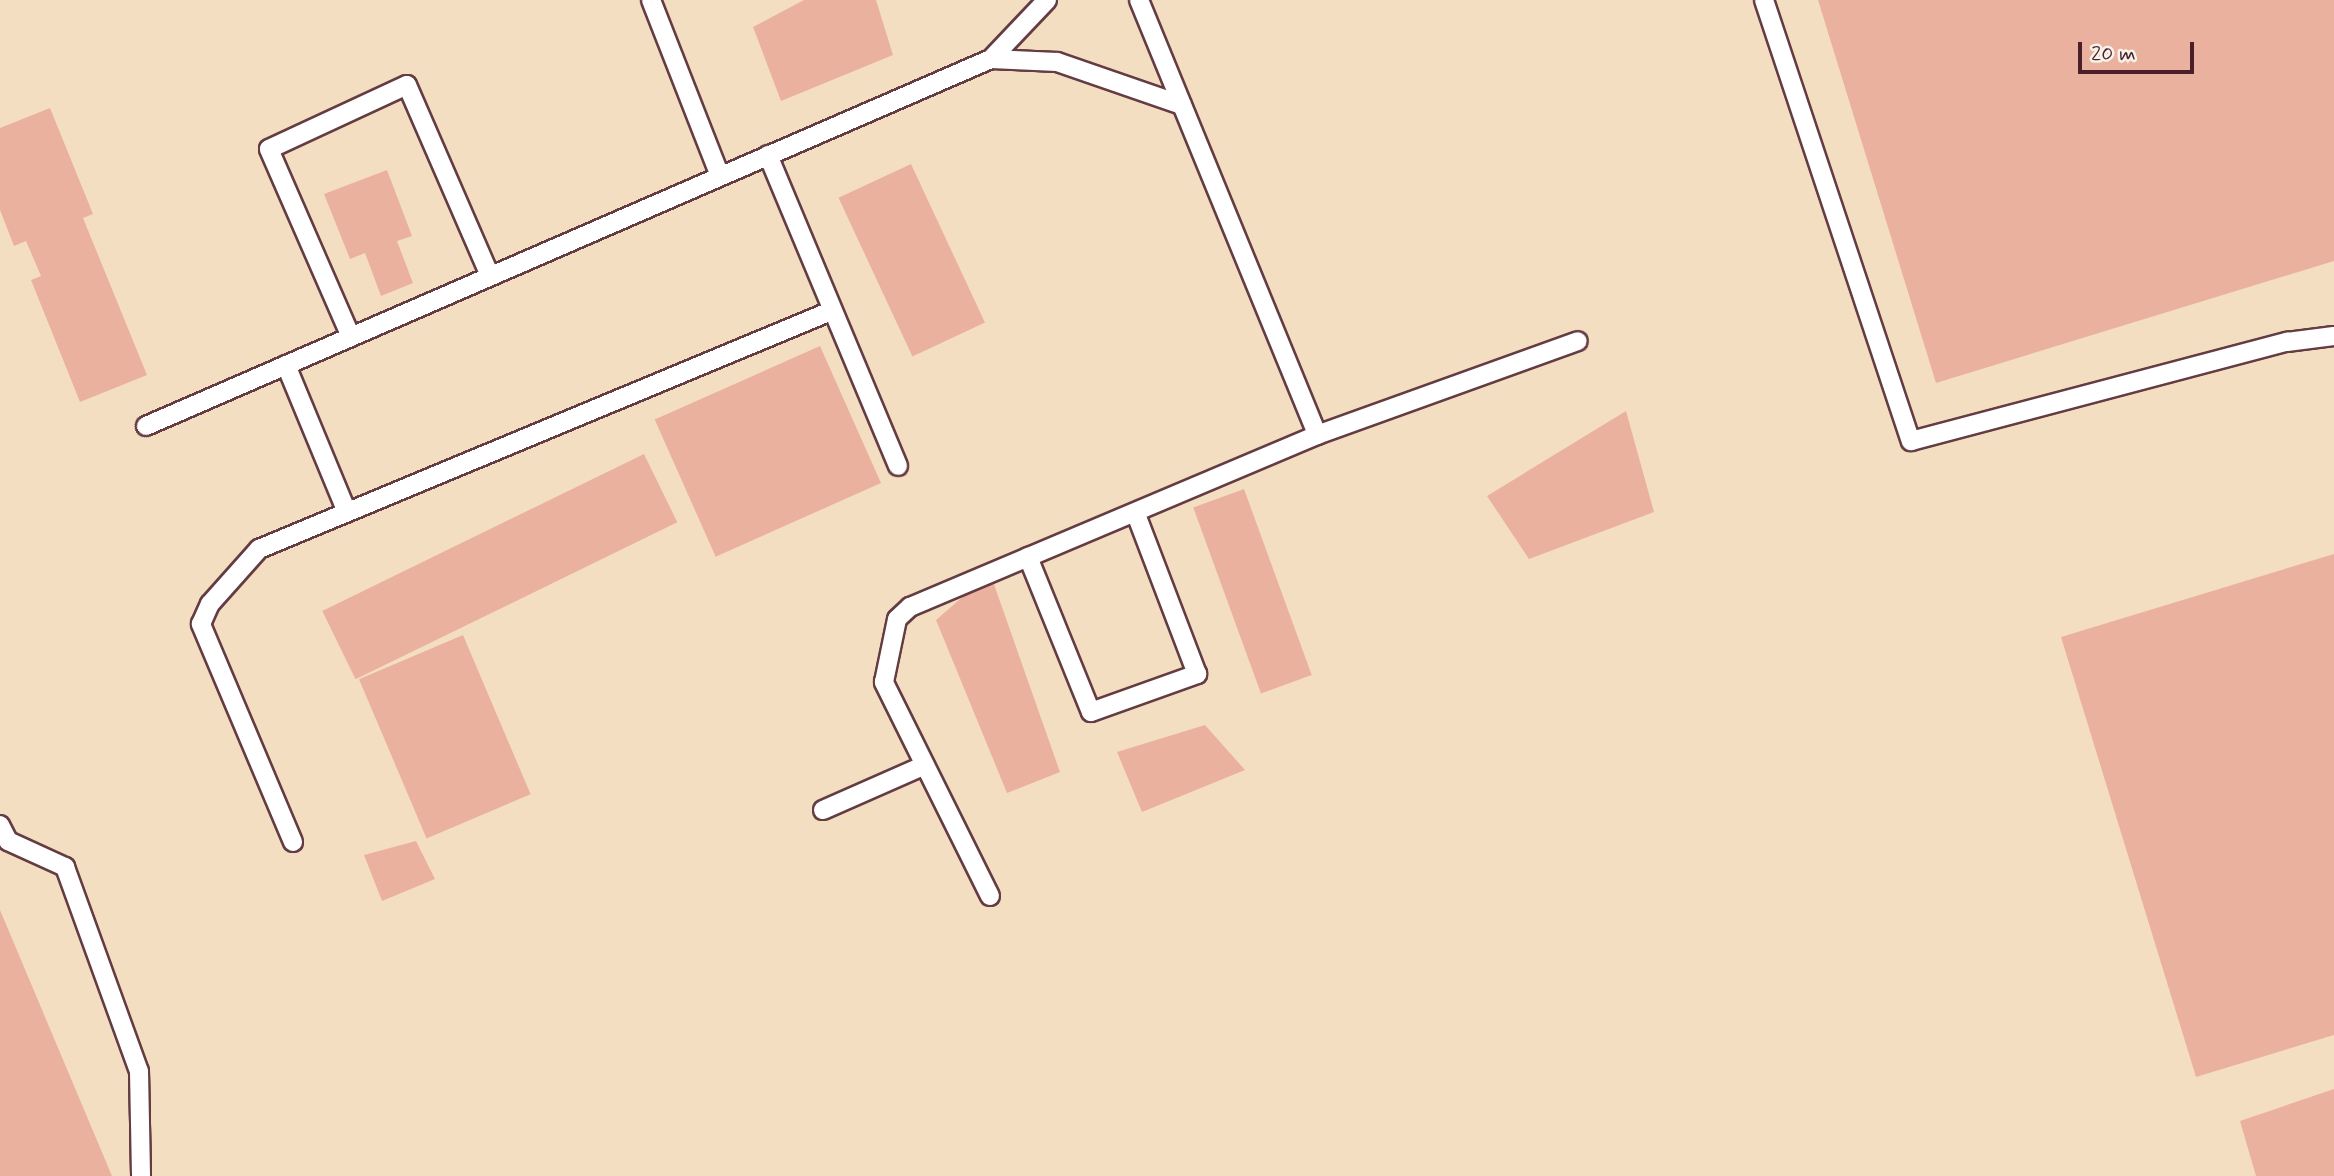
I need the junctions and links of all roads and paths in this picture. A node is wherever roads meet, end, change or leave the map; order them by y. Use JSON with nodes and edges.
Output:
{"nodes":[{"id":1,"x":651,"y":0,"type":"edge"},
{"id":2,"x":1047,"y":0,"type":"edge"},
{"id":3,"x":1139,"y":0,"type":"edge"},
{"id":4,"x":1764,"y":0,"type":"edge"},
{"id":5,"x":991,"y":58,"type":"junction"},
{"id":6,"x":1182,"y":105,"type":"junction"},
{"id":7,"x":768,"y":155,"type":"junction"},
{"id":8,"x":720,"y":176,"type":"junction"},
{"id":9,"x":489,"y":276,"type":"junction"},
{"id":10,"x":831,"y":311,"type":"junction"},
{"id":11,"x":2334,"y":336,"type":"edge"},
{"id":12,"x":351,"y":337,"type":"junction"},
{"id":13,"x":1578,"y":341,"type":"dead end"},
{"id":14,"x":286,"y":365,"type":"junction"},
{"id":15,"x":146,"y":426,"type":"dead end"},
{"id":16,"x":1317,"y":435,"type":"junction"},
{"id":17,"x":898,"y":466,"type":"dead end"},
{"id":18,"x":347,"y":512,"type":"junction"},
{"id":19,"x":1135,"y":512,"type":"junction"},
{"id":20,"x":1028,"y":557,"type":"junction"},
{"id":21,"x":925,"y":765,"type":"junction"},
{"id":22,"x":823,"y":810,"type":"dead end"},
{"id":23,"x":0,"y":825,"type":"edge"},
{"id":24,"x":293,"y":842,"type":"dead end"},
{"id":25,"x":990,"y":896,"type":"dead end"},
{"id":26,"x":141,"y":1176,"type":"edge"}],
"edges":[{"from":1,"to":8,"type":"lane"},
{"from":2,"to":5,"type":"lane"},
{"from":3,"to":6,"type":"lane"},
{"from":4,"to":11,"type":"lane"},
{"from":5,"to":6,"type":"lane"},
{"from":5,"to":7,"type":"lane"},
{"from":6,"to":16,"type":"lane"},
{"from":7,"to":8,"type":"lane"},
{"from":7,"to":10,"type":"lane"},
{"from":8,"to":9,"type":"lane"},
{"from":9,"to":12,"type":"lane"},
{"from":9,"to":12,"type":"lane"},
{"from":10,"to":17,"type":"lane"},
{"from":10,"to":18,"type":"lane"},
{"from":12,"to":14,"type":"lane"},
{"from":13,"to":16,"type":"lane"},
{"from":14,"to":15,"type":"lane"},
{"from":14,"to":18,"type":"lane"},
{"from":16,"to":19,"type":"lane"},
{"from":18,"to":24,"type":"lane"},
{"from":19,"to":20,"type":"lane"},
{"from":19,"to":20,"type":"lane"},
{"from":20,"to":21,"type":"lane"},
{"from":21,"to":22,"type":"lane"},
{"from":21,"to":25,"type":"lane"},
{"from":23,"to":26,"type":"lane"}]}
